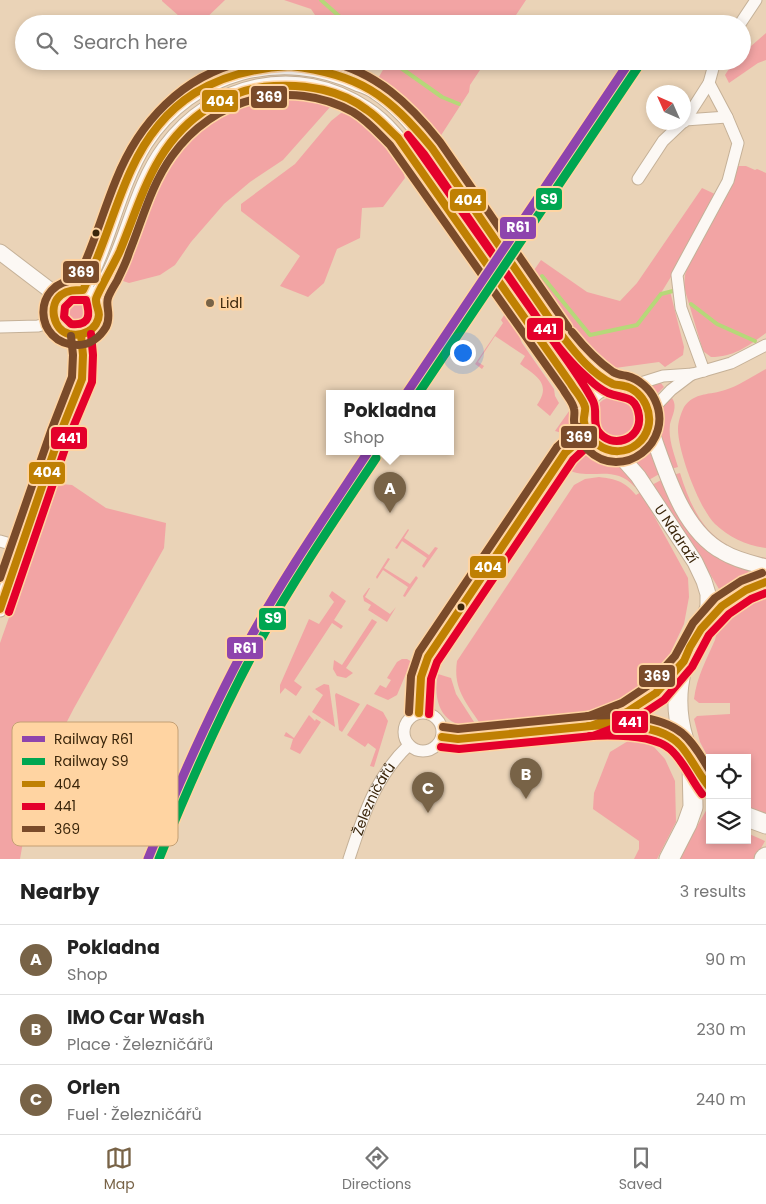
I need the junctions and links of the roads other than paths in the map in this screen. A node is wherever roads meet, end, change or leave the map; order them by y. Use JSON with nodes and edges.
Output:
{"nodes":[{"id":1,"x":756,"y":0,"type":"edge"},
{"id":2,"x":746,"y":15,"type":"edge"},
{"id":3,"x":252,"y":70,"type":"edge"},
{"id":4,"x":319,"y":70,"type":"edge"},
{"id":5,"x":713,"y":70,"type":"edge"},
{"id":6,"x":709,"y":84,"type":"junction"},
{"id":7,"x":691,"y":111,"type":"edge"},
{"id":8,"x":727,"y":117,"type":"junction"},
{"id":9,"x":691,"y":120,"type":"edge"},
{"id":10,"x":675,"y":130,"type":"edge"},
{"id":11,"x":432,"y":148,"type":"tunnel mouth"},
{"id":12,"x":419,"y":167,"type":"tunnel mouth"},
{"id":13,"x":638,"y":179,"type":"dead end"},
{"id":14,"x":0,"y":252,"type":"edge"},
{"id":15,"x":524,"y":284,"type":"tunnel mouth"},
{"id":16,"x":90,"y":295,"type":"junction"},
{"id":17,"x":59,"y":297,"type":"junction"},
{"id":18,"x":514,"y":300,"type":"tunnel mouth"},
{"id":19,"x":54,"y":321,"type":"junction"},
{"id":20,"x":0,"y":327,"type":"edge"},
{"id":21,"x":81,"y":335,"type":"junction"},
{"id":22,"x":766,"y":345,"type":"edge"},
{"id":23,"x":699,"y":372,"type":"junction"},
{"id":24,"x":622,"y":386,"type":"junction"},
{"id":25,"x":585,"y":407,"type":"junction"},
{"id":26,"x":649,"y":419,"type":"junction"},
{"id":27,"x":613,"y":452,"type":"junction"},
{"id":28,"x":0,"y":541,"type":"edge"},
{"id":29,"x":21,"y":547,"type":"junction"},
{"id":30,"x":766,"y":567,"type":"edge"},
{"id":31,"x":766,"y":582,"type":"edge"},
{"id":32,"x":0,"y":609,"type":"edge"},
{"id":33,"x":700,"y":629,"type":"junction"},
{"id":34,"x":684,"y":661,"type":"junction"},
{"id":35,"x":591,"y":726,"type":"junction"},
{"id":36,"x":442,"y":737,"type":"junction"},
{"id":37,"x":409,"y":745,"type":"junction"},
{"id":38,"x":690,"y":759,"type":"junction"},
{"id":39,"x":706,"y":782,"type":"edge"},
{"id":40,"x":751,"y":818,"type":"edge"},
{"id":41,"x":766,"y":824,"type":"edge"},
{"id":42,"x":348,"y":859,"type":"edge"},
{"id":43,"x":669,"y":859,"type":"edge"}],
"edges":[{"from":1,"to":2,"type":"street"},
{"from":3,"to":16,"type":"street"},
{"from":4,"to":11,"type":"street"},
{"from":5,"to":6,"type":"street"},
{"from":6,"to":7,"type":"street"},
{"from":6,"to":8,"type":"street"},
{"from":8,"to":9,"type":"street"},
{"from":8,"to":23,"type":"street"},
{"from":10,"to":13,"type":"street"},
{"from":12,"to":16,"type":"street"},
{"from":14,"to":17,"type":"street"},
{"from":15,"to":24,"type":"street"},
{"from":16,"to":17,"type":"street"},
{"from":16,"to":21,"type":"street"},
{"from":17,"to":19,"type":"street"},
{"from":18,"to":25,"type":"street"},
{"from":19,"to":20,"type":"street"},
{"from":19,"to":21,"type":"street"},
{"from":21,"to":29,"type":"street"},
{"from":22,"to":23,"type":"street"},
{"from":23,"to":24,"type":"street"},
{"from":23,"to":26,"type":"street"},
{"from":24,"to":25,"type":"street"},
{"from":24,"to":26,"type":"street"},
{"from":25,"to":27,"type":"street"},
{"from":26,"to":27,"type":"street"},
{"from":26,"to":30,"type":"street","name":"U Nádraží"},
{"from":27,"to":33,"type":"street","name":"U Nádraží"},
{"from":28,"to":29,"type":"street"},
{"from":29,"to":32,"type":"street"},
{"from":31,"to":33,"type":"highway"},
{"from":33,"to":34,"type":"highway"},
{"from":34,"to":35,"type":"street"},
{"from":34,"to":38,"type":"highway"},
{"from":35,"to":36,"type":"street"},
{"from":35,"to":38,"type":"street"},
{"from":36,"to":37,"type":"street"},
{"from":36,"to":37,"type":"street"},
{"from":37,"to":42,"type":"street","name":"Železničářů"},
{"from":38,"to":39,"type":"highway"},
{"from":38,"to":43,"type":"highway"},
{"from":40,"to":41,"type":"highway"}]}
